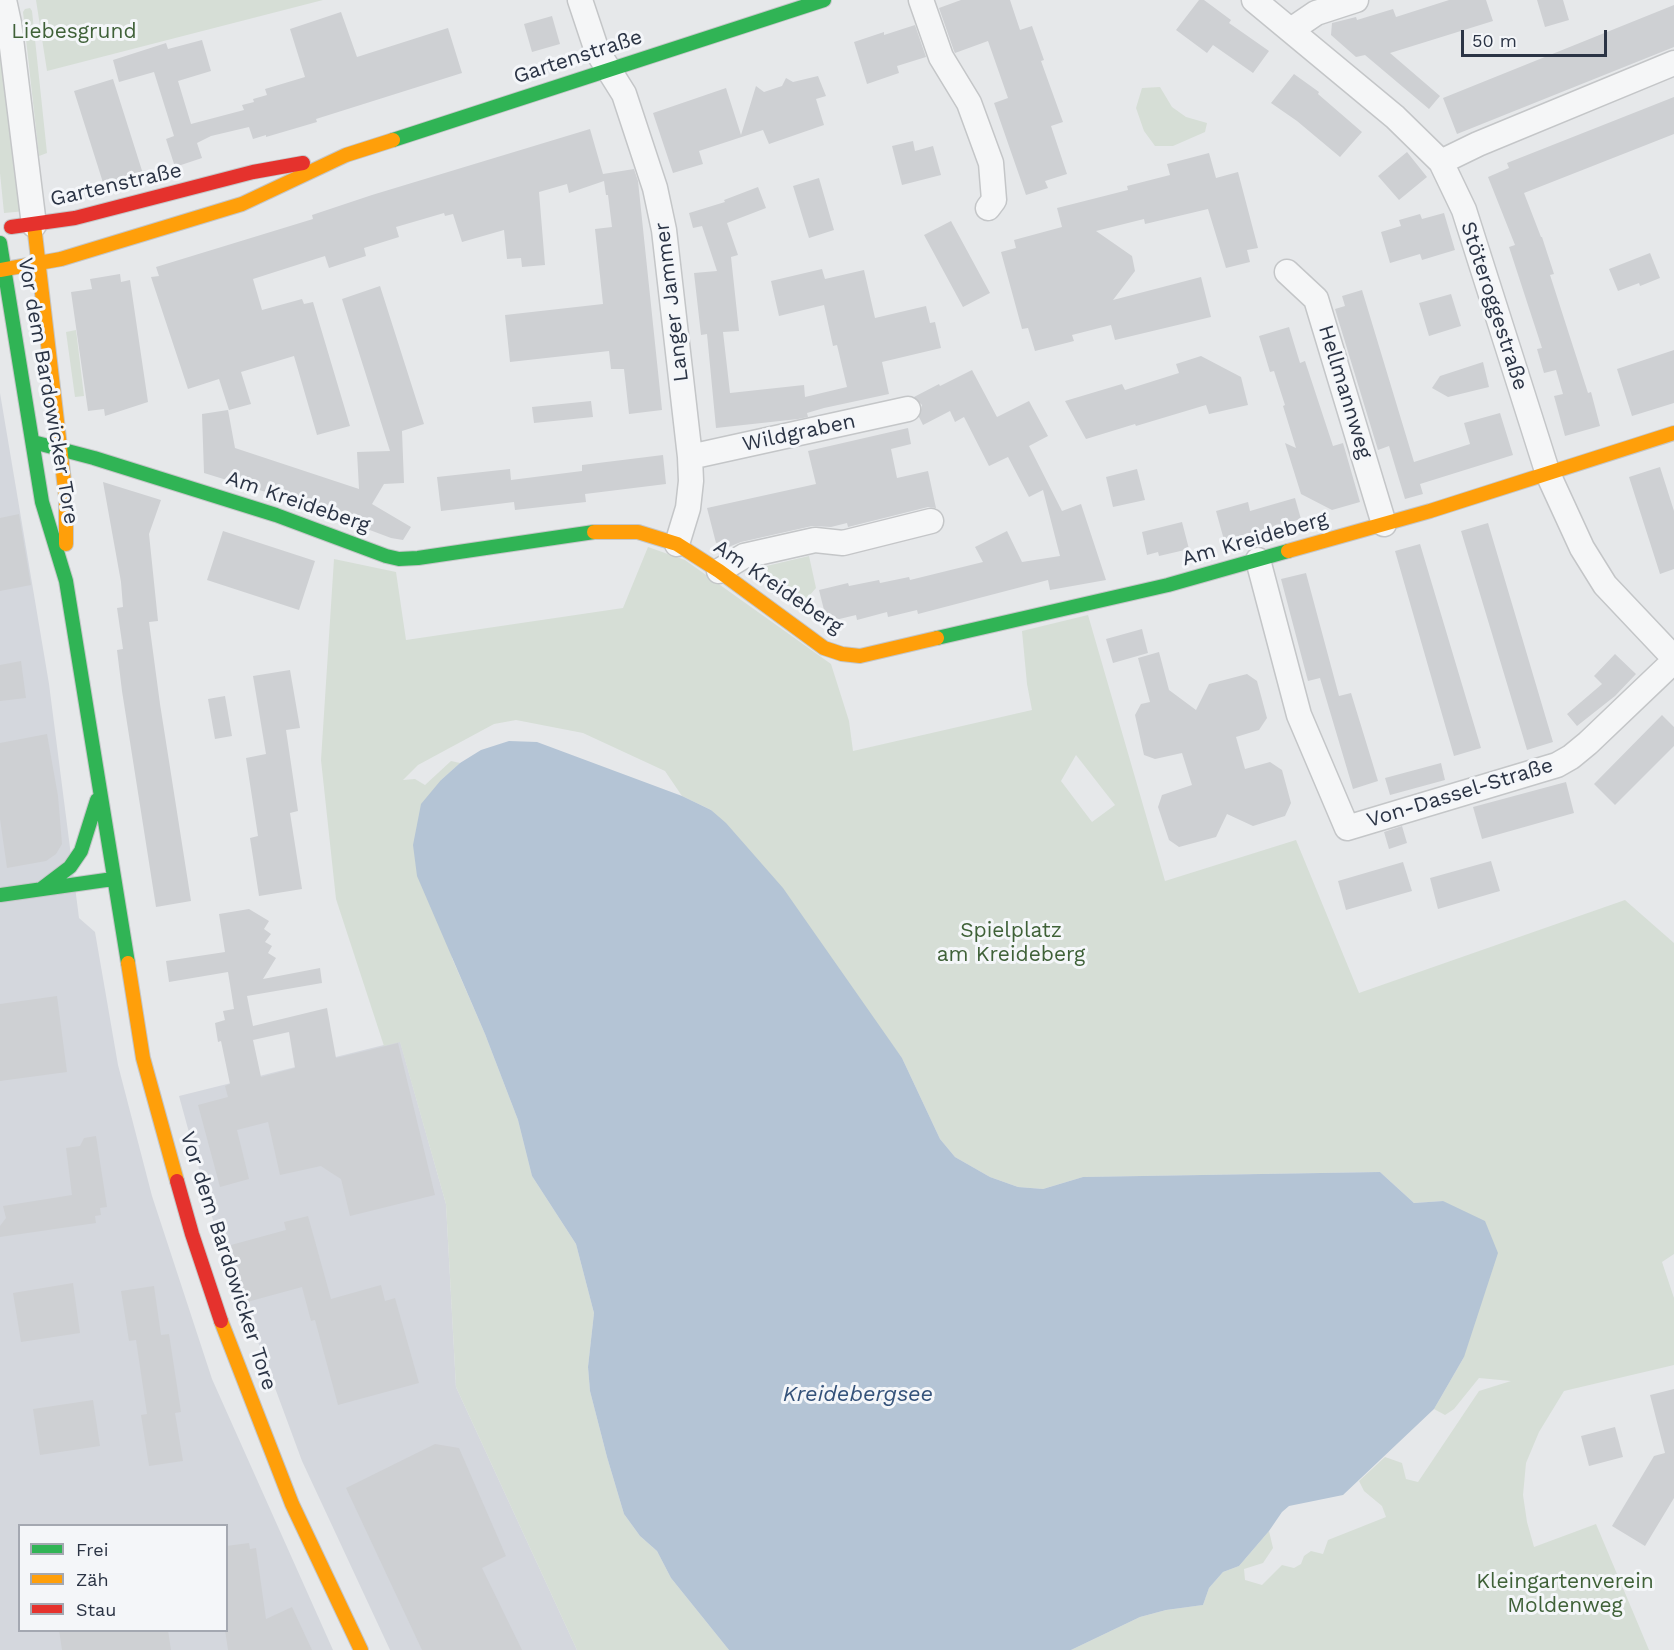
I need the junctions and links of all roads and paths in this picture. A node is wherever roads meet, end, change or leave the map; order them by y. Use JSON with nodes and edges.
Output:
{"nodes":[{"id":1,"x":4,"y":0,"type":"edge"},
{"id":2,"x":580,"y":0,"type":"edge"},
{"id":3,"x":824,"y":0,"type":"edge"},
{"id":4,"x":921,"y":0,"type":"edge"},
{"id":5,"x":1254,"y":0,"type":"edge"},
{"id":6,"x":1356,"y":0,"type":"edge"},
{"id":7,"x":1291,"y":30,"type":"junction"},
{"id":8,"x":1674,"y":63,"type":"edge"},
{"id":9,"x":608,"y":70,"type":"junction"},
{"id":10,"x":346,"y":155,"type":"junction"},
{"id":11,"x":1441,"y":162,"type":"junction"},
{"id":12,"x":988,"y":208,"type":"dead end"},
{"id":13,"x":34,"y":225,"type":"junction"},
{"id":14,"x":0,"y":228,"type":"edge"},
{"id":15,"x":0,"y":243,"type":"edge"},
{"id":16,"x":38,"y":264,"type":"junction"},
{"id":17,"x":2,"y":270,"type":"edge"},
{"id":18,"x":1287,"y":272,"type":"dead end"},
{"id":19,"x":908,"y":409,"type":"dead end"},
{"id":20,"x":1674,"y":433,"type":"edge"},
{"id":21,"x":33,"y":442,"type":"junction"},
{"id":22,"x":60,"y":449,"type":"junction"},
{"id":23,"x":690,"y":457,"type":"junction"},
{"id":24,"x":1548,"y":474,"type":"junction"},
{"id":25,"x":931,"y":521,"type":"dead end"},
{"id":26,"x":1384,"y":524,"type":"junction"},
{"id":27,"x":677,"y":544,"type":"junction"},
{"id":28,"x":1258,"y":560,"type":"junction"},
{"id":29,"x":719,"y":571,"type":"junction"},
{"id":30,"x":66,"y":581,"type":"junction"},
{"id":31,"x":1674,"y":659,"type":"edge"},
{"id":32,"x":100,"y":797,"type":"junction"},
{"id":33,"x":113,"y":879,"type":"junction"},
{"id":34,"x":41,"y":889,"type":"junction"},
{"id":35,"x":0,"y":895,"type":"edge"},
{"id":36,"x":361,"y":1650,"type":"edge"}],
"edges":[{"from":1,"to":13,"type":"street"},
{"from":2,"to":9,"type":"street","name":"Langer Jammer"},
{"from":3,"to":9,"type":"main road","name":"Gartenstraße"},
{"from":4,"to":12,"type":"street"},
{"from":5,"to":7,"type":"street","name":"Stöteroggestraße"},
{"from":6,"to":7,"type":"street"},
{"from":7,"to":11,"type":"street","name":"Stöteroggestraße"},
{"from":8,"to":11,"type":"street"},
{"from":9,"to":10,"type":"main road","name":"Gartenstraße"},
{"from":9,"to":23,"type":"street","name":"Langer Jammer"},
{"from":10,"to":13,"type":"main road","name":"Gartenstraße"},
{"from":10,"to":16,"type":"main road","name":"Gartenstraße"},
{"from":11,"to":24,"type":"street","name":"Stöteroggestraße"},
{"from":13,"to":14,"type":"main road","name":"Gartenstraße"},
{"from":13,"to":16,"type":"main road","name":"Vor dem Bardowicker Tore"},
{"from":15,"to":17,"type":"main road","name":"Vor dem Bardowicker Tore"},
{"from":16,"to":17,"type":"main road","name":"Gartenstraße"},
{"from":16,"to":22,"type":"main road","name":"Vor dem Bardowicker Tore"},
{"from":17,"to":21,"type":"main road","name":"Vor dem Bardowicker Tore"},
{"from":18,"to":26,"type":"street","name":"Hellmannweg"},
{"from":19,"to":23,"type":"street","name":"Wildgraben"},
{"from":20,"to":24,"type":"main road","name":"Am Kreideberg"},
{"from":21,"to":22,"type":"main road","name":"Am Kreideberg"},
{"from":21,"to":30,"type":"main road","name":"Vor dem Bardowicker Tore"},
{"from":22,"to":27,"type":"main road","name":"Am Kreideberg"},
{"from":22,"to":30,"type":"main road","name":"Vor dem Bardowicker Tore"},
{"from":23,"to":27,"type":"street","name":"Langer Jammer"},
{"from":24,"to":26,"type":"main road","name":"Am Kreideberg"},
{"from":24,"to":31,"type":"street","name":"Stöteroggestraße"},
{"from":25,"to":29,"type":"street"},
{"from":26,"to":28,"type":"main road","name":"Am Kreideberg"},
{"from":27,"to":29,"type":"main road","name":"Am Kreideberg"},
{"from":28,"to":29,"type":"main road","name":"Am Kreideberg"},
{"from":28,"to":31,"type":"street","name":"Von-Dassel-Straße"},
{"from":30,"to":32,"type":"main road","name":"Vor dem Bardowicker Tore"},
{"from":32,"to":33,"type":"main road","name":"Vor dem Bardowicker Tore"},
{"from":32,"to":34,"type":"main road","name":"Vor dem Bardowicker Tore"},
{"from":33,"to":34,"type":"main road"},
{"from":33,"to":36,"type":"main road","name":"Vor dem Bardowicker Tore"},
{"from":34,"to":35,"type":"main road"}]}
